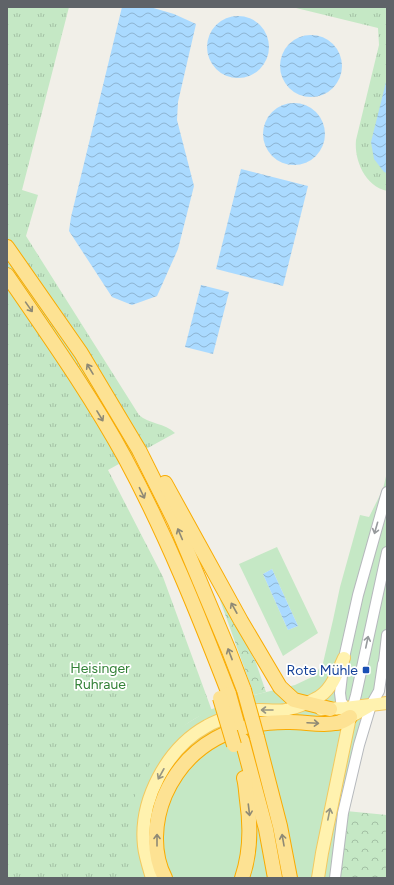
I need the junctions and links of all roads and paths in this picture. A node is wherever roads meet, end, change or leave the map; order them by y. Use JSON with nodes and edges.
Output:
{"nodes":[{"id":1,"x":7,"y":247,"type":"edge"},
{"id":2,"x":7,"y":275,"type":"edge"},
{"id":3,"x":139,"y":450,"type":"junction"},
{"id":4,"x":387,"y":492,"type":"edge"},
{"id":5,"x":387,"y":552,"type":"edge"},
{"id":6,"x":387,"y":635,"type":"edge"},
{"id":7,"x":344,"y":658,"type":"junction"},
{"id":8,"x":385,"y":660,"type":"edge"},
{"id":9,"x":304,"y":703,"type":"junction"},
{"id":10,"x":387,"y":703,"type":"edge"},
{"id":11,"x":371,"y":705,"type":"junction"},
{"id":12,"x":330,"y":709,"type":"junction"},
{"id":13,"x":288,"y":710,"type":"junction"},
{"id":14,"x":349,"y":711,"type":"junction"},
{"id":15,"x":238,"y":742,"type":"junction"},
{"id":16,"x":152,"y":878,"type":"edge"},
{"id":17,"x":165,"y":878,"type":"edge"},
{"id":18,"x":242,"y":878,"type":"edge"},
{"id":19,"x":275,"y":878,"type":"edge"},
{"id":20,"x":290,"y":878,"type":"edge"},
{"id":21,"x":318,"y":878,"type":"edge"},
{"id":22,"x":335,"y":878,"type":"edge"}],
"edges":[{"from":3,"to":1,"type":"highway","one_way":true},
{"from":2,"to":15,"type":"highway","one_way":true,"bridge":true},
{"from":9,"to":3,"type":"highway","one_way":true},
{"from":20,"to":3,"type":"highway","one_way":true,"bridge":true},
{"from":4,"to":7,"type":"street","one_way":true},
{"from":14,"to":5,"type":"street","one_way":true},
{"from":6,"to":8,"type":"street"},
{"from":7,"to":9,"type":"main road"},
{"from":7,"to":14,"type":"street"},
{"from":8,"to":11,"type":"street"},
{"from":9,"to":12,"type":"highway"},
{"from":9,"to":13,"type":"main road"},
{"from":10,"to":11,"type":"main road"},
{"from":11,"to":14,"type":"main road"},
{"from":11,"to":22,"type":"street"},
{"from":12,"to":13,"type":"main road"},
{"from":12,"to":14,"type":"main road"},
{"from":13,"to":16,"type":"main road","one_way":true},
{"from":17,"to":14,"type":"highway","one_way":true},
{"from":21,"to":14,"type":"main road","one_way":true},
{"from":15,"to":18,"type":"highway","one_way":true},
{"from":15,"to":19,"type":"highway"}]}
